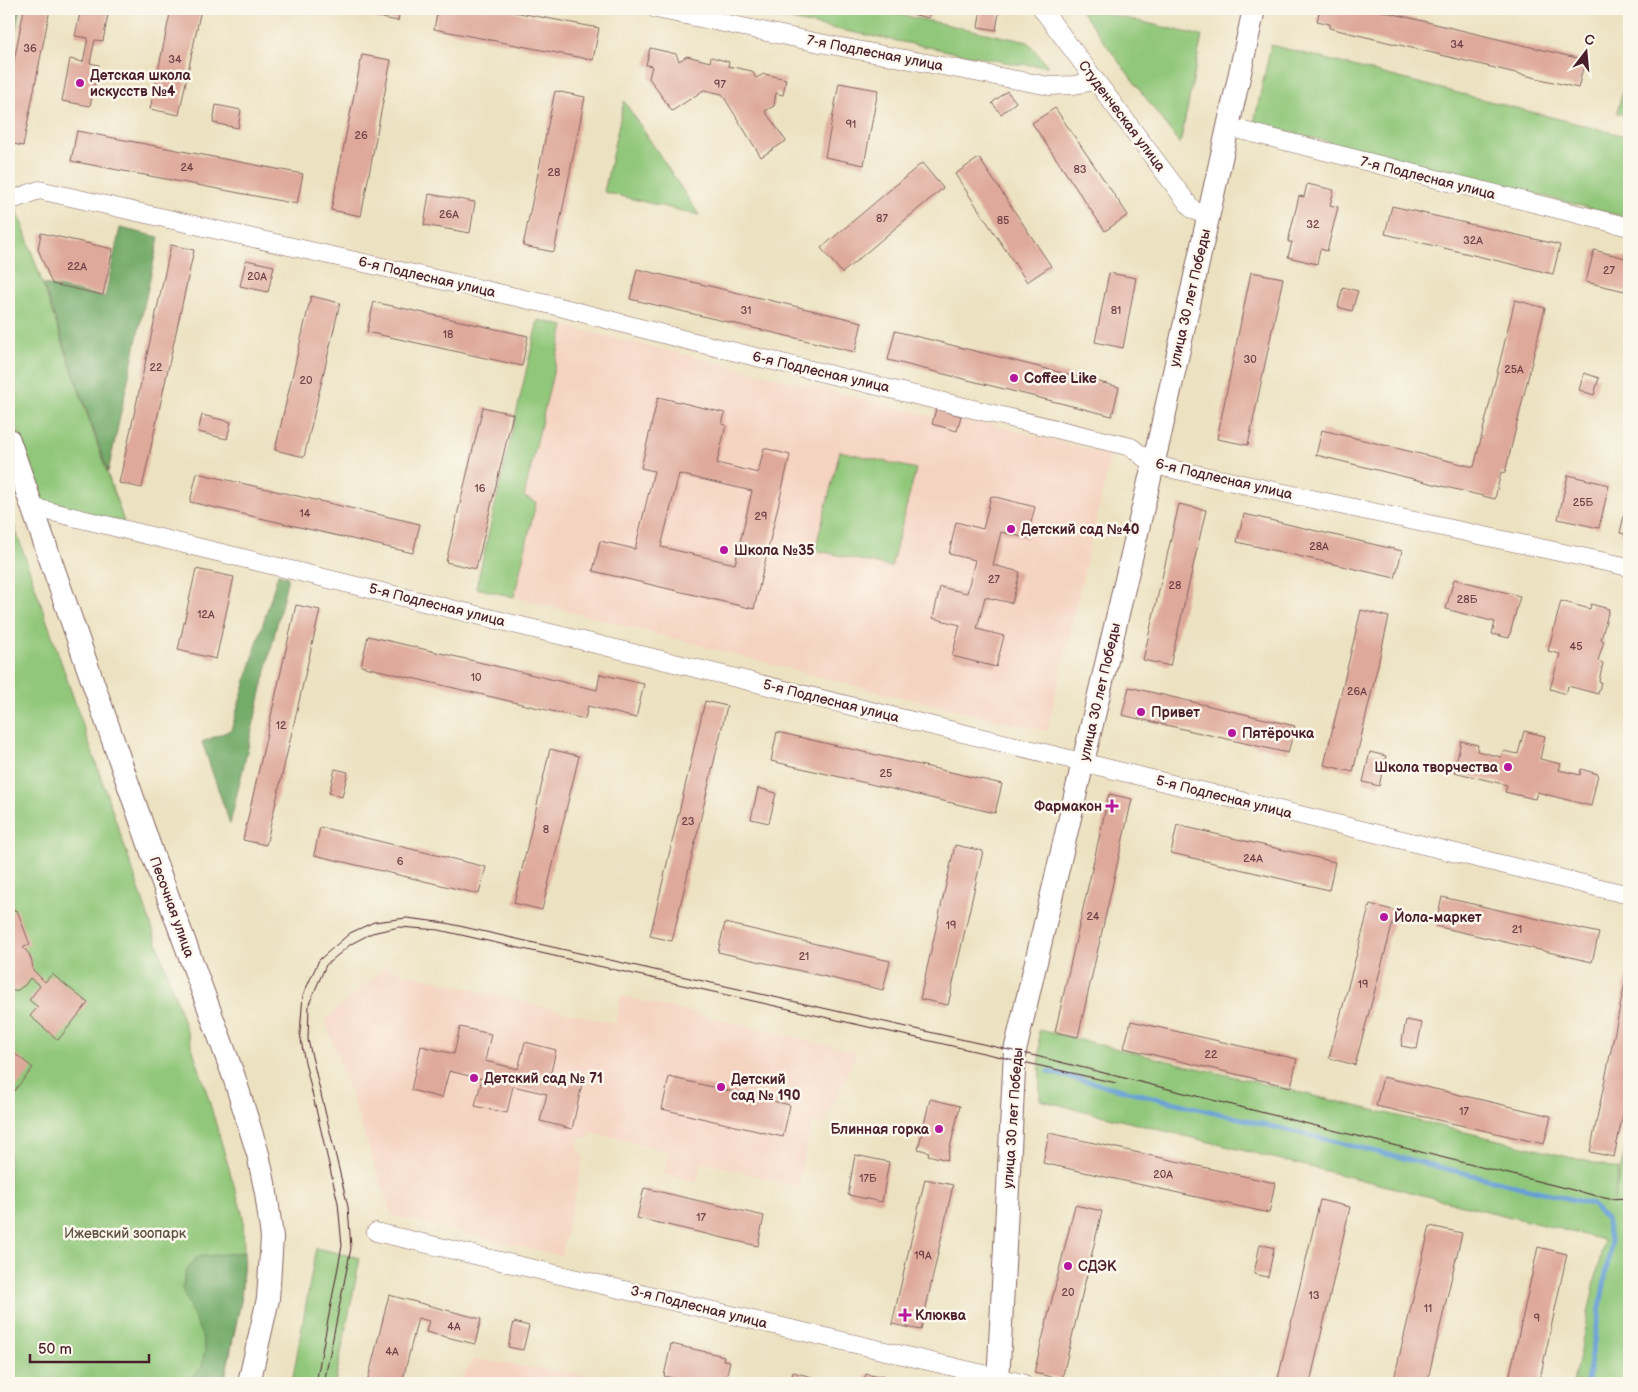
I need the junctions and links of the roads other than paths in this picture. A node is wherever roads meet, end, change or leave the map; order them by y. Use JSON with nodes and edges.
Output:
{"nodes":[{"id":1,"x":656,"y":9,"type":"edge"},
{"id":2,"x":1042,"y":9,"type":"edge"},
{"id":3,"x":1254,"y":9,"type":"edge"},
{"id":4,"x":1095,"y":81,"type":"junction"},
{"id":5,"x":1228,"y":127,"type":"junction"},
{"id":6,"x":9,"y":201,"type":"edge"},
{"id":7,"x":1208,"y":217,"type":"junction"},
{"id":8,"x":1629,"y":227,"type":"edge"},
{"id":9,"x":9,"y":440,"type":"edge"},
{"id":10,"x":1152,"y":464,"type":"junction"},
{"id":11,"x":32,"y":507,"type":"junction"},
{"id":12,"x":1629,"y":567,"type":"edge"},
{"id":13,"x":1083,"y":762,"type":"junction"},
{"id":14,"x":1629,"y":895,"type":"edge"},
{"id":15,"x":376,"y":1232,"type":"dead end"},
{"id":16,"x":998,"y":1380,"type":"edge"},
{"id":17,"x":249,"y":1383,"type":"edge"},
{"id":18,"x":1022,"y":1383,"type":"edge"}],
"edges":[{"from":1,"to":4,"type":"street","name":"7-я Подлесная улица"},
{"from":2,"to":4,"type":"street","name":"Студенческая улица"},
{"from":3,"to":5,"type":"main road","name":"улица 30 лет Победы"},
{"from":4,"to":7,"type":"street","name":"Студенческая улица"},
{"from":5,"to":7,"type":"main road","name":"улица 30 лет Победы"},
{"from":5,"to":8,"type":"street","name":"7-я Подлесная улица"},
{"from":6,"to":10,"type":"street","name":"6-я Подлесная улица"},
{"from":7,"to":10,"type":"main road","name":"улица 30 лет Победы"},
{"from":9,"to":11,"type":"main road","name":"Песочная улица"},
{"from":10,"to":12,"type":"street","name":"6-я Подлесная улица"},
{"from":10,"to":13,"type":"main road","name":"улица 30 лет Победы"},
{"from":11,"to":13,"type":"street","name":"5-я Подлесная улица"},
{"from":11,"to":17,"type":"main road","name":"Песочная улица"},
{"from":13,"to":14,"type":"street","name":"5-я Подлесная улица"},
{"from":13,"to":16,"type":"main road","name":"улица 30 лет Победы"},
{"from":15,"to":16,"type":"street","name":"3-я Подлесная улица"},
{"from":16,"to":18,"type":"street","name":"3-я Подлесная улица"}]}
